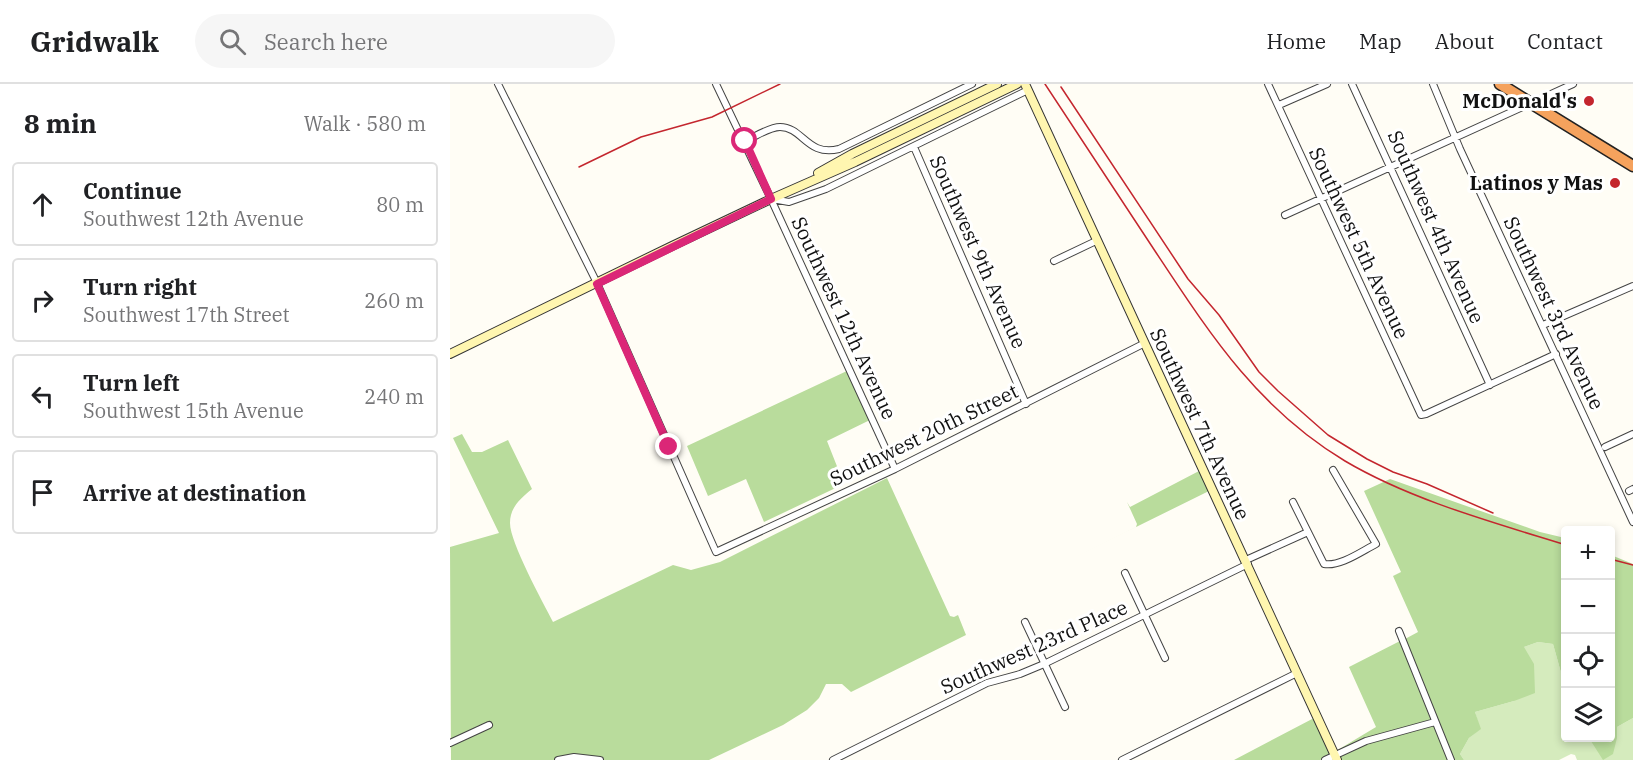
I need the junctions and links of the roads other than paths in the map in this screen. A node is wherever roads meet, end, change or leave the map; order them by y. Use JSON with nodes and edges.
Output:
{"nodes":[{"id":1,"x":498,"y":84,"type":"edge"},
{"id":2,"x":716,"y":84,"type":"edge"},
{"id":3,"x":972,"y":84,"type":"edge"},
{"id":4,"x":997,"y":84,"type":"edge"},
{"id":5,"x":1268,"y":84,"type":"edge"},
{"id":6,"x":1327,"y":84,"type":"edge"},
{"id":7,"x":1352,"y":84,"type":"edge"},
{"id":8,"x":1433,"y":84,"type":"edge"},
{"id":9,"x":1500,"y":84,"type":"edge"},
{"id":10,"x":1513,"y":84,"type":"edge"},
{"id":11,"x":1573,"y":84,"type":"edge"},
{"id":12,"x":1013,"y":86,"type":"edge"},
{"id":13,"x":1026,"y":87,"type":"edge"},
{"id":14,"x":1518,"y":95,"type":"junction"},
{"id":15,"x":1531,"y":103,"type":"junction"},
{"id":16,"x":1279,"y":105,"type":"junction"},
{"id":17,"x":1456,"y":139,"type":"junction"},
{"id":18,"x":745,"y":141,"type":"junction"},
{"id":19,"x":914,"y":147,"type":"junction"},
{"id":20,"x":1633,"y":166,"type":"edge"},
{"id":21,"x":1391,"y":168,"type":"junction"},
{"id":22,"x":771,"y":199,"type":"junction"},
{"id":23,"x":1321,"y":199,"type":"junction"},
{"id":24,"x":1285,"y":215,"type":"dead end"},
{"id":25,"x":1096,"y":241,"type":"junction"},
{"id":26,"x":1054,"y":261,"type":"dead end"},
{"id":27,"x":597,"y":284,"type":"junction"},
{"id":28,"x":1633,"y":286,"type":"edge"},
{"id":29,"x":1543,"y":325,"type":"junction"},
{"id":30,"x":1145,"y":343,"type":"junction"},
{"id":31,"x":450,"y":354,"type":"edge"},
{"id":32,"x":1556,"y":354,"type":"junction"},
{"id":33,"x":1490,"y":385,"type":"junction"},
{"id":34,"x":1026,"y":404,"type":"junction"},
{"id":35,"x":1633,"y":434,"type":"edge"},
{"id":36,"x":1605,"y":447,"type":"dead end"},
{"id":37,"x":895,"y":469,"type":"junction"},
{"id":38,"x":1333,"y":470,"type":"dead end"},
{"id":39,"x":1293,"y":502,"type":"dead end"},
{"id":40,"x":1633,"y":522,"type":"edge"},
{"id":41,"x":1308,"y":532,"type":"junction"},
{"id":42,"x":1247,"y":562,"type":"junction"},
{"id":43,"x":1125,"y":573,"type":"dead end"},
{"id":44,"x":1145,"y":616,"type":"junction"},
{"id":45,"x":1025,"y":622,"type":"dead end"},
{"id":46,"x":1399,"y":631,"type":"dead end"},
{"id":47,"x":1165,"y":658,"type":"dead end"},
{"id":48,"x":1044,"y":664,"type":"junction"},
{"id":49,"x":1298,"y":673,"type":"junction"},
{"id":50,"x":1065,"y":707,"type":"dead end"},
{"id":51,"x":1435,"y":722,"type":"junction"},
{"id":52,"x":489,"y":725,"type":"dead end"},
{"id":53,"x":450,"y":743,"type":"edge"},
{"id":54,"x":1336,"y":757,"type":"edge"},
{"id":55,"x":558,"y":760,"type":"edge"},
{"id":56,"x":600,"y":760,"type":"edge"},
{"id":57,"x":833,"y":760,"type":"edge"},
{"id":58,"x":1122,"y":760,"type":"edge"},
{"id":59,"x":1324,"y":760,"type":"edge"},
{"id":60,"x":1451,"y":760,"type":"edge"}],
"edges":[{"from":1,"to":27,"type":"street"},
{"from":2,"to":18,"type":"street","name":"Southwest 12th Avenue"},
{"from":3,"to":18,"type":"street"},
{"from":4,"to":22,"type":"main road"},
{"from":5,"to":16,"type":"street","name":"Southwest 5th Avenue"},
{"from":6,"to":16,"type":"street"},
{"from":7,"to":21,"type":"street","name":"Southwest 4th Avenue"},
{"from":8,"to":17,"type":"street","name":"Southwest 3rd Avenue"},
{"from":9,"to":14,"type":"highway"},
{"from":10,"to":14,"type":"street"},
{"from":11,"to":15,"type":"street"},
{"from":12,"to":22,"type":"main road"},
{"from":13,"to":19,"type":"street"},
{"from":13,"to":25,"type":"main road","name":"Southwest 7th Avenue"},
{"from":14,"to":15,"type":"highway"},
{"from":15,"to":17,"type":"street"},
{"from":15,"to":20,"type":"highway"},
{"from":16,"to":23,"type":"street","name":"Southwest 5th Avenue"},
{"from":17,"to":21,"type":"street"},
{"from":17,"to":29,"type":"street","name":"Southwest 3rd Avenue"},
{"from":18,"to":22,"type":"street","name":"Southwest 12th Avenue"},
{"from":19,"to":22,"type":"street"},
{"from":19,"to":34,"type":"street","name":"Southwest 9th Avenue"},
{"from":21,"to":23,"type":"street"},
{"from":21,"to":33,"type":"street","name":"Southwest 4th Avenue"},
{"from":22,"to":27,"type":"main road"},
{"from":22,"to":37,"type":"street","name":"Southwest 12th Avenue"},
{"from":23,"to":24,"type":"street"},
{"from":23,"to":33,"type":"street","name":"Southwest 5th Avenue"},
{"from":25,"to":26,"type":"street"},
{"from":25,"to":30,"type":"main road","name":"Southwest 7th Avenue"},
{"from":27,"to":31,"type":"main road"},
{"from":27,"to":37,"type":"street","name":"Southwest 20th Street"},
{"from":28,"to":29,"type":"street"},
{"from":29,"to":32,"type":"street","name":"Southwest 3rd Avenue"},
{"from":30,"to":34,"type":"street","name":"Southwest 20th Street"},
{"from":30,"to":42,"type":"main road","name":"Southwest 7th Avenue"},
{"from":32,"to":33,"type":"street"},
{"from":32,"to":40,"type":"street","name":"Southwest 3rd Avenue"},
{"from":34,"to":37,"type":"street","name":"Southwest 20th Street"},
{"from":35,"to":36,"type":"street"},
{"from":38,"to":41,"type":"street"},
{"from":39,"to":41,"type":"street"},
{"from":41,"to":42,"type":"street","name":"Southwest 23rd Place"},
{"from":42,"to":44,"type":"street","name":"Southwest 23rd Place"},
{"from":42,"to":49,"type":"main road","name":"Southwest 7th Avenue"},
{"from":43,"to":44,"type":"street"},
{"from":44,"to":47,"type":"street"},
{"from":44,"to":48,"type":"street","name":"Southwest 23rd Place"},
{"from":45,"to":48,"type":"street"},
{"from":46,"to":51,"type":"street"},
{"from":48,"to":50,"type":"street"},
{"from":48,"to":57,"type":"street","name":"Southwest 23rd Place"},
{"from":49,"to":54,"type":"main road","name":"Southwest 7th Avenue"},
{"from":49,"to":58,"type":"street"},
{"from":51,"to":54,"type":"street"},
{"from":51,"to":60,"type":"street"},
{"from":52,"to":53,"type":"street"},
{"from":54,"to":59,"type":"street"},
{"from":55,"to":56,"type":"street"}]}
